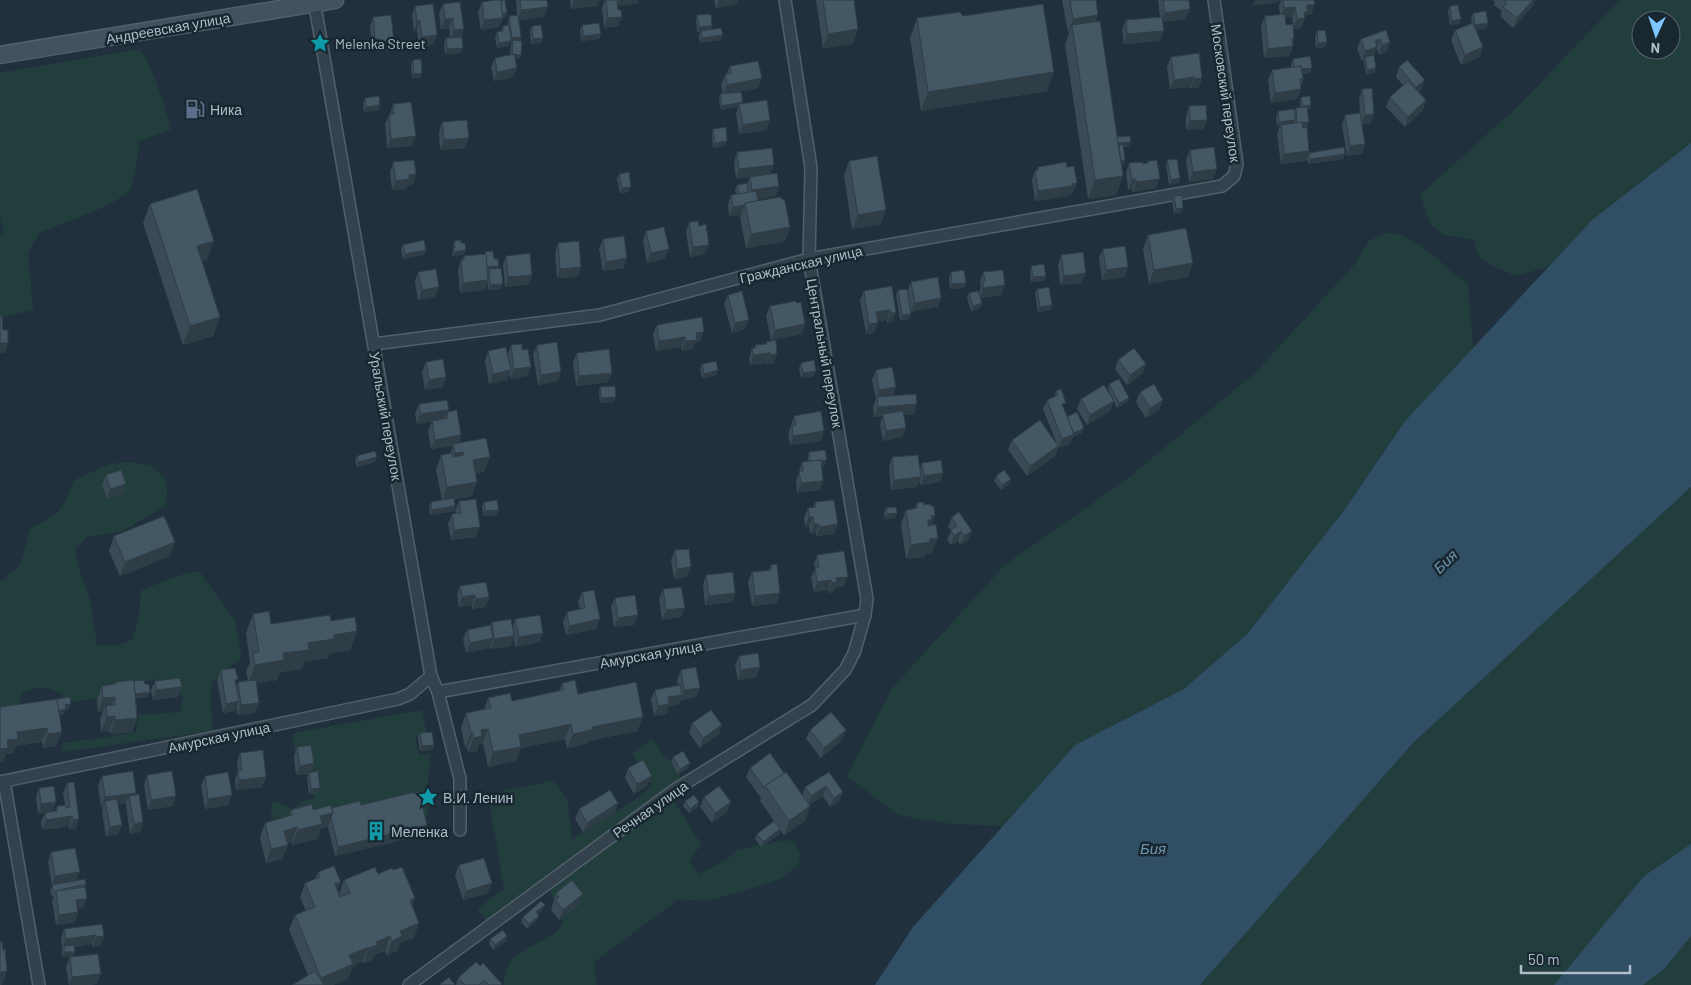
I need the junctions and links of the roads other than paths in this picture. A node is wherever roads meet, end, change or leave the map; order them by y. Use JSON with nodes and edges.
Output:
{"nodes":[{"id":1,"x":335,"y":0,"type":"edge"},
{"id":2,"x":785,"y":0,"type":"edge"},
{"id":3,"x":1214,"y":0,"type":"edge"},
{"id":4,"x":314,"y":2,"type":"edge"},
{"id":5,"x":0,"y":55,"type":"edge"},
{"id":6,"x":1228,"y":182,"type":"joint"},
{"id":7,"x":810,"y":259,"type":"junction"},
{"id":8,"x":374,"y":344,"type":"junction"},
{"id":9,"x":865,"y":615,"type":"junction"},
{"id":10,"x":431,"y":676,"type":"junction"},
{"id":11,"x":438,"y":692,"type":"junction"},
{"id":12,"x":2,"y":782,"type":"edge"},
{"id":13,"x":460,"y":830,"type":"dead end"},
{"id":14,"x":39,"y":985,"type":"edge"},
{"id":15,"x":409,"y":985,"type":"edge"}],
"edges":[{"from":1,"to":4,"type":"street","name":"Андреевская улица"},
{"from":2,"to":7,"type":"street","name":"Центральный переулок"},
{"from":3,"to":6,"type":"street","name":"Московский переулок"},
{"from":4,"to":5,"type":"street","name":"Андреевская улица"},
{"from":4,"to":8,"type":"street","name":"Уральский переулок"},
{"from":6,"to":7,"type":"street","name":"Гражданская улица"},
{"from":7,"to":8,"type":"street","name":"Гражданская улица"},
{"from":7,"to":9,"type":"street","name":"Центральный переулок"},
{"from":8,"to":10,"type":"street","name":"Уральский переулок"},
{"from":9,"to":11,"type":"street","name":"Амурская улица"},
{"from":9,"to":15,"type":"street","name":"Речная улица"},
{"from":10,"to":11,"type":"street","name":"Уральский переулок"},
{"from":10,"to":12,"type":"street","name":"Амурская улица"},
{"from":11,"to":13,"type":"street","name":"Уральский переулок"},
{"from":12,"to":14,"type":"street"}]}
